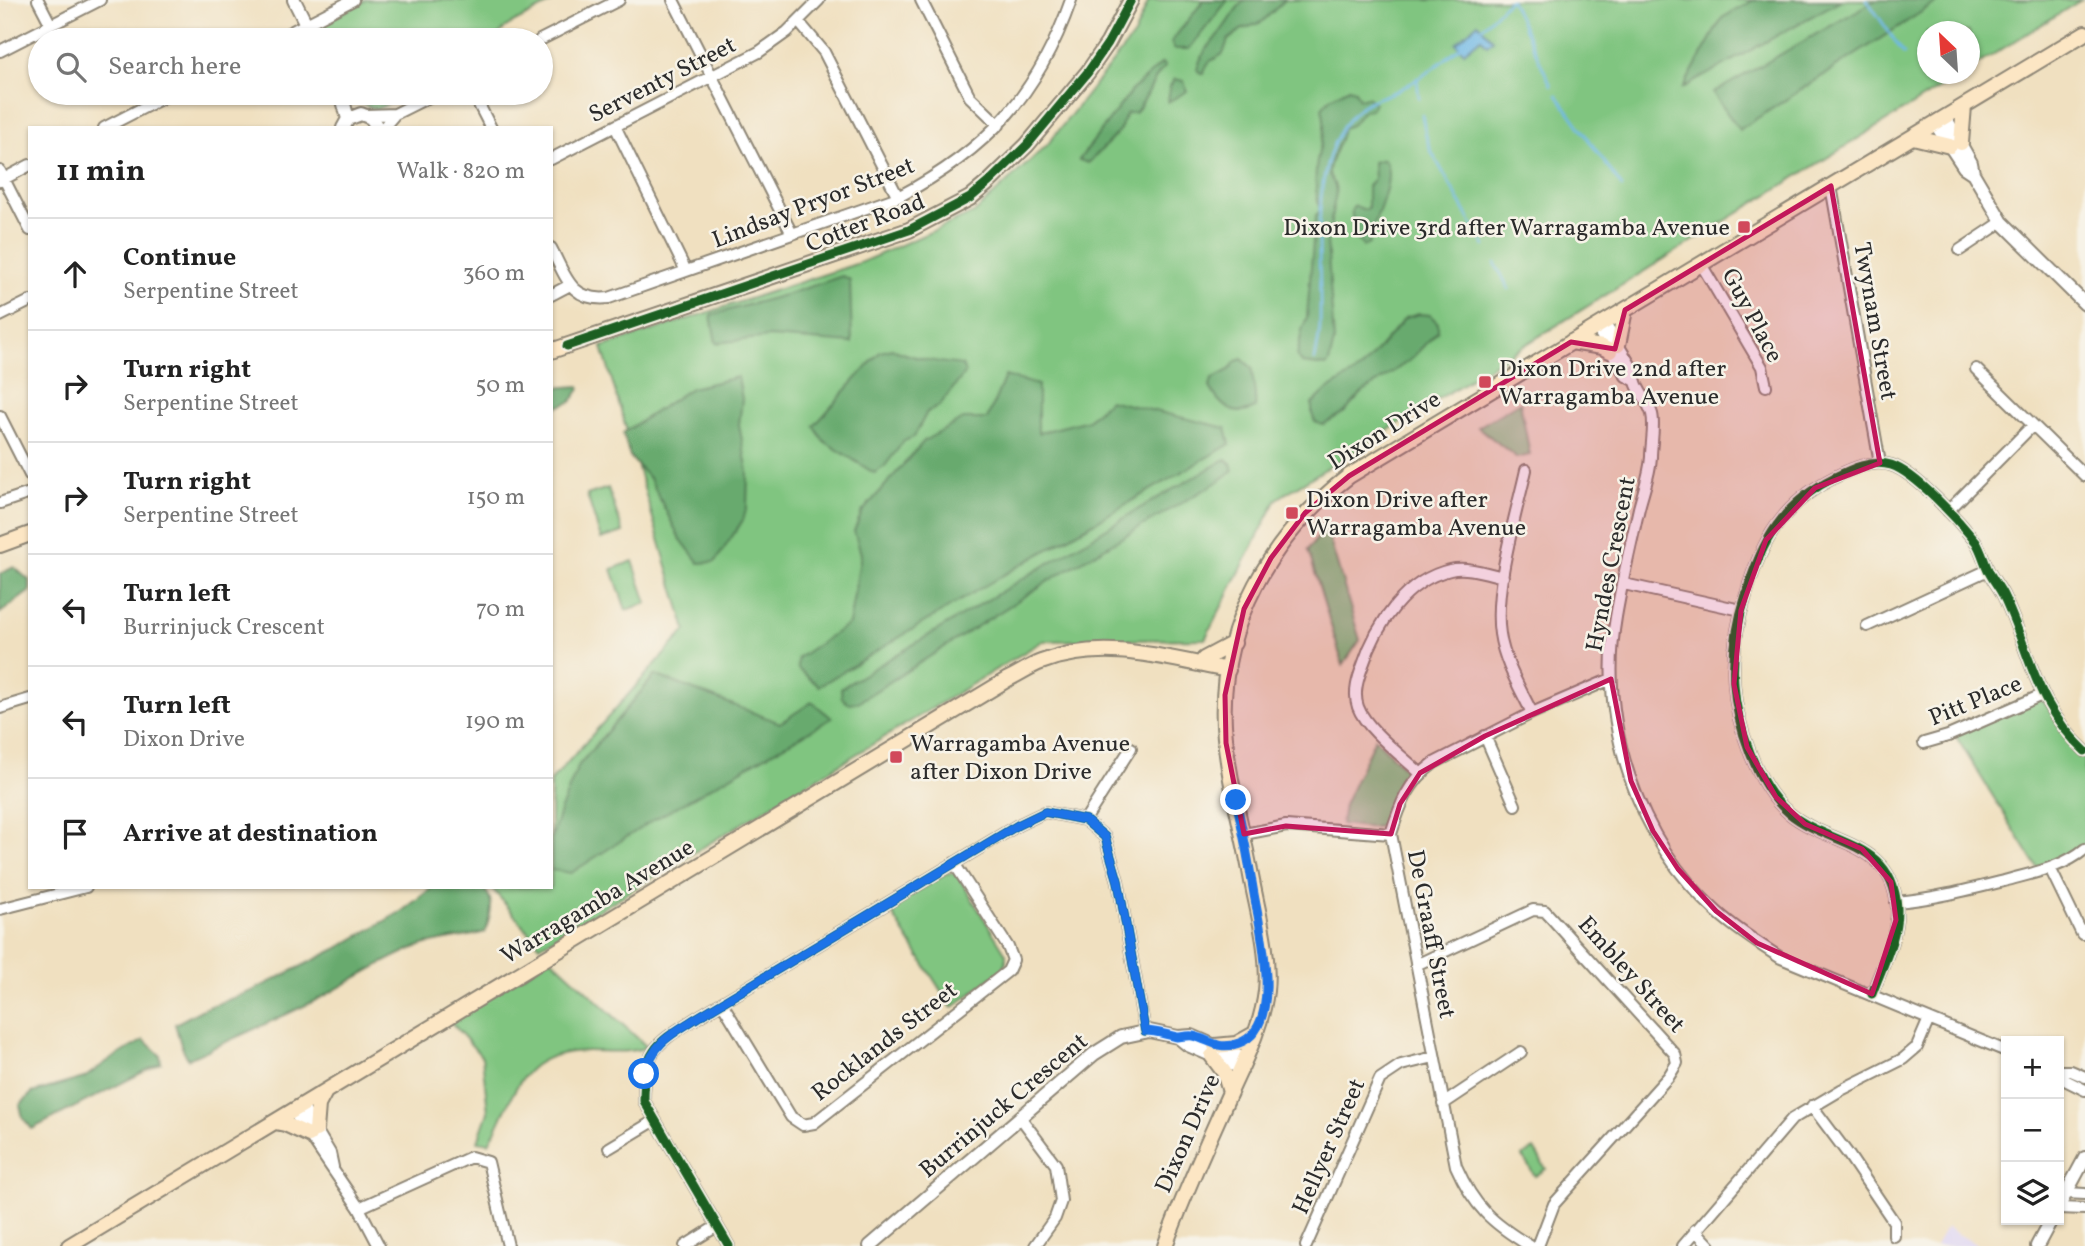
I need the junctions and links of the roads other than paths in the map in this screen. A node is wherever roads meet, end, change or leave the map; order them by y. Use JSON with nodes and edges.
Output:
{"nodes":[{"id":1,"x":38,"y":0,"type":"edge"},
{"id":2,"x":100,"y":0,"type":"edge"},
{"id":3,"x":294,"y":0,"type":"edge"},
{"id":4,"x":353,"y":0,"type":"edge"},
{"id":5,"x":620,"y":0,"type":"edge"},
{"id":6,"x":673,"y":0,"type":"edge"},
{"id":7,"x":819,"y":0,"type":"edge"},
{"id":8,"x":935,"y":0,"type":"edge"},
{"id":9,"x":1071,"y":0,"type":"edge"},
{"id":10,"x":1131,"y":0,"type":"edge"},
{"id":11,"x":922,"y":3,"type":"edge"},
{"id":12,"x":798,"y":21,"type":"junction"},
{"id":13,"x":306,"y":24,"type":"junction"},
{"id":14,"x":51,"y":26,"type":"junction"},
{"id":15,"x":47,"y":28,"type":"edge"},
{"id":16,"x":298,"y":28,"type":"edge"},
{"id":17,"x":308,"y":28,"type":"edge"},
{"id":18,"x":2085,"y":33,"type":"edge"},
{"id":19,"x":553,"y":34,"type":"edge"},
{"id":20,"x":28,"y":37,"type":"edge"},
{"id":21,"x":0,"y":51,"type":"edge"},
{"id":22,"x":712,"y":76,"type":"junction"},
{"id":23,"x":149,"y":105,"type":"edge"},
{"id":24,"x":343,"y":105,"type":"edge"},
{"id":25,"x":354,"y":105,"type":"edge"},
{"id":26,"x":413,"y":105,"type":"edge"},
{"id":27,"x":480,"y":105,"type":"edge"},
{"id":28,"x":1964,"y":106,"type":"junction"},
{"id":29,"x":363,"y":114,"type":"junction"},
{"id":30,"x":395,"y":114,"type":"junction"},
{"id":31,"x":1940,"y":120,"type":"junction"},
{"id":32,"x":345,"y":123,"type":"edge"},
{"id":33,"x":999,"y":125,"type":"junction"},
{"id":34,"x":108,"y":126,"type":"edge"},
{"id":35,"x":376,"y":126,"type":"edge"},
{"id":36,"x":385,"y":126,"type":"edge"},
{"id":37,"x":490,"y":126,"type":"edge"},
{"id":38,"x":615,"y":127,"type":"junction"},
{"id":39,"x":1913,"y":136,"type":"junction"},
{"id":40,"x":1956,"y":145,"type":"junction"},
{"id":41,"x":553,"y":158,"type":"edge"},
{"id":42,"x":28,"y":167,"type":"edge"},
{"id":43,"x":1,"y":177,"type":"edge"},
{"id":44,"x":1831,"y":186,"type":"junction"},
{"id":45,"x":898,"y":197,"type":"junction"},
{"id":46,"x":2001,"y":222,"type":"junction"},
{"id":47,"x":28,"y":226,"type":"edge"},
{"id":48,"x":792,"y":234,"type":"junction"},
{"id":49,"x":1960,"y":250,"type":"dead end"},
{"id":50,"x":553,"y":252,"type":"edge"},
{"id":51,"x":1701,"y":264,"type":"junction"},
{"id":52,"x":686,"y":271,"type":"junction"},
{"id":53,"x":570,"y":285,"type":"junction"},
{"id":54,"x":553,"y":295,"type":"edge"},
{"id":55,"x":28,"y":302,"type":"edge"},
{"id":56,"x":2085,"y":304,"type":"edge"},
{"id":57,"x":1625,"y":310,"type":"junction"},
{"id":58,"x":0,"y":316,"type":"edge"},
{"id":59,"x":1600,"y":325,"type":"junction"},
{"id":60,"x":1572,"y":342,"type":"junction"},
{"id":61,"x":1614,"y":348,"type":"junction"},
{"id":62,"x":553,"y":351,"type":"edge"},
{"id":63,"x":1976,"y":369,"type":"dead end"},
{"id":64,"x":1766,"y":386,"type":"dead end"},
{"id":65,"x":0,"y":416,"type":"edge"},
{"id":66,"x":2033,"y":425,"type":"junction"},
{"id":67,"x":1880,"y":463,"type":"junction"},
{"id":68,"x":1526,"y":470,"type":"dead end"},
{"id":69,"x":28,"y":471,"type":"edge"},
{"id":70,"x":2085,"y":476,"type":"edge"},
{"id":71,"x":28,"y":494,"type":"edge"},
{"id":72,"x":0,"y":503,"type":"edge"},
{"id":73,"x":1948,"y":512,"type":"junction"},
{"id":74,"x":28,"y":528,"type":"edge"},
{"id":75,"x":28,"y":535,"type":"edge"},
{"id":76,"x":0,"y":536,"type":"edge"},
{"id":77,"x":0,"y":545,"type":"edge"},
{"id":78,"x":1988,"y":570,"type":"junction"},
{"id":79,"x":1503,"y":577,"type":"junction"},
{"id":80,"x":1623,"y":583,"type":"junction"},
{"id":81,"x":1741,"y":610,"type":"junction"},
{"id":82,"x":1867,"y":626,"type":"dead end"},
{"id":83,"x":1234,"y":643,"type":"junction"},
{"id":84,"x":1203,"y":662,"type":"junction"},
{"id":85,"x":1228,"y":667,"type":"junction"},
{"id":86,"x":1611,"y":679,"type":"junction"},
{"id":87,"x":1225,"y":695,"type":"junction"},
{"id":88,"x":2042,"y":695,"type":"junction"},
{"id":89,"x":28,"y":700,"type":"edge"},
{"id":90,"x":0,"y":708,"type":"edge"},
{"id":91,"x":1532,"y":713,"type":"junction"},
{"id":92,"x":1485,"y":736,"type":"junction"},
{"id":93,"x":1924,"y":743,"type":"dead end"},
{"id":94,"x":1131,"y":748,"type":"dead end"},
{"id":95,"x":2085,"y":751,"type":"edge"},
{"id":96,"x":1419,"y":774,"type":"junction"},
{"id":97,"x":1515,"y":805,"type":"dead end"},
{"id":98,"x":1085,"y":820,"type":"junction"},
{"id":99,"x":1244,"y":834,"type":"junction"},
{"id":100,"x":1391,"y":834,"type":"junction"},
{"id":101,"x":2085,"y":849,"type":"edge"},
{"id":102,"x":954,"y":863,"type":"junction"},
{"id":103,"x":2050,"y":869,"type":"junction"},
{"id":104,"x":78,"y":889,"type":"edge"},
{"id":105,"x":1896,"y":902,"type":"junction"},
{"id":106,"x":0,"y":909,"type":"edge"},
{"id":107,"x":2082,"y":934,"type":"dead end"},
{"id":108,"x":1416,"y":965,"type":"junction"},
{"id":109,"x":1872,"y":994,"type":"junction"},
{"id":110,"x":722,"y":1003,"type":"junction"},
{"id":111,"x":1929,"y":1019,"type":"junction"},
{"id":112,"x":1145,"y":1031,"type":"junction"},
{"id":113,"x":1254,"y":1034,"type":"junction"},
{"id":114,"x":2001,"y":1049,"type":"edge"},
{"id":115,"x":1214,"y":1051,"type":"junction"},
{"id":116,"x":1521,"y":1052,"type":"dead end"},
{"id":117,"x":1434,"y":1057,"type":"junction"},
{"id":118,"x":1243,"y":1063,"type":"junction"},
{"id":119,"x":2064,"y":1072,"type":"edge"},
{"id":120,"x":2085,"y":1077,"type":"edge"},
{"id":121,"x":2064,"y":1079,"type":"edge"},
{"id":122,"x":2085,"y":1090,"type":"edge"},
{"id":123,"x":326,"y":1091,"type":"junction"},
{"id":124,"x":1230,"y":1093,"type":"junction"},
{"id":125,"x":1443,"y":1104,"type":"junction"},
{"id":126,"x":1812,"y":1106,"type":"junction"},
{"id":127,"x":297,"y":1108,"type":"junction"},
{"id":128,"x":1020,"y":1117,"type":"junction"},
{"id":129,"x":654,"y":1121,"type":"junction"},
{"id":130,"x":275,"y":1122,"type":"junction"},
{"id":131,"x":312,"y":1133,"type":"junction"},
{"id":132,"x":609,"y":1148,"type":"dead end"},
{"id":133,"x":2085,"y":1158,"type":"edge"},
{"id":134,"x":2066,"y":1193,"type":"junction"},
{"id":135,"x":2085,"y":1194,"type":"edge"},
{"id":136,"x":2064,"y":1197,"type":"edge"},
{"id":137,"x":2064,"y":1207,"type":"edge"},
{"id":138,"x":359,"y":1208,"type":"junction"},
{"id":139,"x":2085,"y":1209,"type":"edge"},
{"id":140,"x":2048,"y":1225,"type":"edge"},
{"id":141,"x":717,"y":1226,"type":"junction"},
{"id":142,"x":1695,"y":1230,"type":"junction"},
{"id":143,"x":1894,"y":1236,"type":"dead end"},
{"id":144,"x":1166,"y":1245,"type":"edge"},
{"id":145,"x":69,"y":1246,"type":"edge"},
{"id":146,"x":379,"y":1246,"type":"edge"},
{"id":147,"x":508,"y":1246,"type":"edge"},
{"id":148,"x":685,"y":1246,"type":"edge"},
{"id":149,"x":729,"y":1246,"type":"edge"},
{"id":150,"x":870,"y":1246,"type":"edge"},
{"id":151,"x":1035,"y":1246,"type":"edge"},
{"id":152,"x":1306,"y":1246,"type":"edge"},
{"id":153,"x":1530,"y":1246,"type":"edge"},
{"id":154,"x":1538,"y":1246,"type":"edge"},
{"id":155,"x":1683,"y":1246,"type":"edge"},
{"id":156,"x":1710,"y":1246,"type":"edge"},
{"id":157,"x":2037,"y":1246,"type":"edge"}],
"edges":[{"from":1,"to":14,"type":"street"},
{"from":2,"to":14,"type":"street"},
{"from":3,"to":13,"type":"street"},
{"from":4,"to":13,"type":"street"},
{"from":5,"to":19,"type":"street"},
{"from":6,"to":22,"type":"street"},
{"from":7,"to":12,"type":"street","name":"Serventy Street"},
{"from":8,"to":11,"type":"street"},
{"from":9,"to":33,"type":"street","name":"Lindsay Pryor Street"},
{"from":10,"to":62,"type":"main road","name":"Cotter Road"},
{"from":11,"to":33,"type":"street"},
{"from":12,"to":22,"type":"street","name":"Serventy Street"},
{"from":12,"to":45,"type":"street"},
{"from":13,"to":16,"type":"street"},
{"from":13,"to":17,"type":"street"},
{"from":14,"to":15,"type":"street"},
{"from":18,"to":28,"type":"main road","name":"Dixon Drive"},
{"from":20,"to":21,"type":"street"},
{"from":22,"to":38,"type":"street","name":"Serventy Street"},
{"from":22,"to":48,"type":"street"},
{"from":23,"to":34,"type":"street"},
{"from":24,"to":32,"type":"street"},
{"from":25,"to":29,"type":"street"},
{"from":26,"to":30,"type":"street"},
{"from":27,"to":37,"type":"street"},
{"from":28,"to":31,"type":"main road","name":"Dixon Drive"},
{"from":28,"to":40,"type":"main road"},
{"from":29,"to":30,"type":"street"},
{"from":29,"to":32,"type":"street"},
{"from":29,"to":35,"type":"street"},
{"from":30,"to":36,"type":"street"},
{"from":31,"to":39,"type":"main road","name":"Dixon Drive"},
{"from":31,"to":40,"type":"street"},
{"from":33,"to":45,"type":"street","name":"Lindsay Pryor Street"},
{"from":38,"to":41,"type":"street","name":"Serventy Street"},
{"from":38,"to":52,"type":"street"},
{"from":39,"to":40,"type":"main road"},
{"from":39,"to":44,"type":"main road","name":"Dixon Drive"},
{"from":40,"to":46,"type":"street"},
{"from":42,"to":43,"type":"street"},
{"from":43,"to":47,"type":"street"},
{"from":44,"to":51,"type":"main road","name":"Dixon Drive"},
{"from":44,"to":67,"type":"street","name":"Twynam Street"},
{"from":45,"to":48,"type":"street","name":"Lindsay Pryor Street"},
{"from":46,"to":49,"type":"street"},
{"from":46,"to":56,"type":"street"},
{"from":48,"to":52,"type":"street","name":"Lindsay Pryor Street"},
{"from":50,"to":53,"type":"street"},
{"from":51,"to":57,"type":"main road","name":"Dixon Drive"},
{"from":51,"to":64,"type":"street","name":"Guy Place"},
{"from":52,"to":53,"type":"street","name":"Lindsay Pryor Street"},
{"from":53,"to":54,"type":"street"},
{"from":55,"to":58,"type":"street"},
{"from":57,"to":59,"type":"main road","name":"Dixon Drive"},
{"from":57,"to":61,"type":"main road"},
{"from":59,"to":60,"type":"main road","name":"Dixon Drive"},
{"from":59,"to":61,"type":"street","name":"Hyndes Crescent"},
{"from":60,"to":61,"type":"main road"},
{"from":60,"to":83,"type":"main road","name":"Dixon Drive"},
{"from":61,"to":80,"type":"street","name":"Hyndes Crescent"},
{"from":63,"to":66,"type":"street"},
{"from":65,"to":69,"type":"street"},
{"from":66,"to":70,"type":"street"},
{"from":66,"to":73,"type":"street"},
{"from":67,"to":73,"type":"street"},
{"from":67,"to":81,"type":"street"},
{"from":68,"to":79,"type":"street"},
{"from":71,"to":72,"type":"street"},
{"from":73,"to":78,"type":"street"},
{"from":74,"to":76,"type":"main road"},
{"from":75,"to":77,"type":"main road"},
{"from":78,"to":82,"type":"street"},
{"from":78,"to":88,"type":"street"},
{"from":79,"to":91,"type":"street"},
{"from":79,"to":96,"type":"street"},
{"from":80,"to":81,"type":"street"},
{"from":80,"to":86,"type":"street","name":"Hyndes Crescent"},
{"from":81,"to":105,"type":"street"},
{"from":83,"to":84,"type":"main road"},
{"from":83,"to":85,"type":"main road","name":"Dixon Drive"},
{"from":84,"to":85,"type":"main road","name":"Warragamba Avenue"},
{"from":84,"to":87,"type":"main road"},
{"from":84,"to":123,"type":"main road","name":"Warragamba Avenue"},
{"from":85,"to":87,"type":"main road","name":"Dixon Drive"},
{"from":86,"to":91,"type":"street","name":"De Graaff Street"},
{"from":86,"to":109,"type":"street","name":"Hyndes Crescent"},
{"from":87,"to":99,"type":"main road","name":"Dixon Drive"},
{"from":88,"to":93,"type":"street","name":"Pitt Place"},
{"from":88,"to":95,"type":"street"},
{"from":89,"to":90,"type":"street"},
{"from":91,"to":92,"type":"street","name":"De Graaff Street"},
{"from":92,"to":96,"type":"street","name":"De Graaff Street"},
{"from":92,"to":97,"type":"street"},
{"from":94,"to":98,"type":"street"},
{"from":96,"to":100,"type":"street","name":"De Graaff Street"},
{"from":98,"to":102,"type":"street"},
{"from":98,"to":112,"type":"street"},
{"from":99,"to":100,"type":"street"},
{"from":99,"to":113,"type":"main road","name":"Dixon Drive"},
{"from":100,"to":108,"type":"street","name":"De Graaff Street"},
{"from":101,"to":103,"type":"street"},
{"from":102,"to":110,"type":"street"},
{"from":102,"to":110,"type":"street","name":"Rocklands Street"},
{"from":103,"to":105,"type":"street"},
{"from":103,"to":107,"type":"street"},
{"from":104,"to":106,"type":"street"},
{"from":105,"to":109,"type":"street"},
{"from":108,"to":117,"type":"street","name":"De Graaff Street"},
{"from":108,"to":154,"type":"street","name":"Embley Street"},
{"from":109,"to":111,"type":"street","name":"Hyndes Crescent"},
{"from":110,"to":129,"type":"street"},
{"from":111,"to":114,"type":"street","name":"Hyndes Crescent"},
{"from":111,"to":126,"type":"street"},
{"from":112,"to":115,"type":"street","name":"Burrinjuck Crescent"},
{"from":112,"to":128,"type":"street","name":"Burrinjuck Crescent"},
{"from":113,"to":115,"type":"main road"},
{"from":113,"to":118,"type":"main road","name":"Dixon Drive"},
{"from":115,"to":118,"type":"street","name":"Burrinjuck Crescent"},
{"from":115,"to":124,"type":"main road"},
{"from":116,"to":125,"type":"street"},
{"from":117,"to":125,"type":"street","name":"De Graaff Street"},
{"from":117,"to":152,"type":"street","name":"Hellyer Street"},
{"from":118,"to":124,"type":"main road","name":"Dixon Drive"},
{"from":119,"to":120,"type":"street"},
{"from":121,"to":122,"type":"street"},
{"from":123,"to":127,"type":"main road","name":"Warragamba Avenue"},
{"from":123,"to":131,"type":"main road"},
{"from":124,"to":144,"type":"main road","name":"Dixon Drive"},
{"from":125,"to":153,"type":"street","name":"De Graaff Street"},
{"from":126,"to":142,"type":"street"},
{"from":126,"to":143,"type":"street"},
{"from":127,"to":130,"type":"main road","name":"Warragamba Avenue"},
{"from":127,"to":131,"type":"street"},
{"from":128,"to":150,"type":"street","name":"Burrinjuck Crescent"},
{"from":128,"to":151,"type":"street"},
{"from":129,"to":132,"type":"street"},
{"from":129,"to":141,"type":"street"},
{"from":130,"to":131,"type":"main road"},
{"from":130,"to":145,"type":"main road","name":"Warragamba Avenue"},
{"from":131,"to":138,"type":"street"},
{"from":133,"to":134,"type":"street"},
{"from":134,"to":135,"type":"street"},
{"from":134,"to":136,"type":"street"},
{"from":137,"to":139,"type":"street"},
{"from":138,"to":146,"type":"street"},
{"from":138,"to":147,"type":"street"},
{"from":140,"to":157,"type":"street"},
{"from":141,"to":148,"type":"street"},
{"from":141,"to":149,"type":"street"},
{"from":142,"to":155,"type":"street"},
{"from":142,"to":156,"type":"street"}]}
